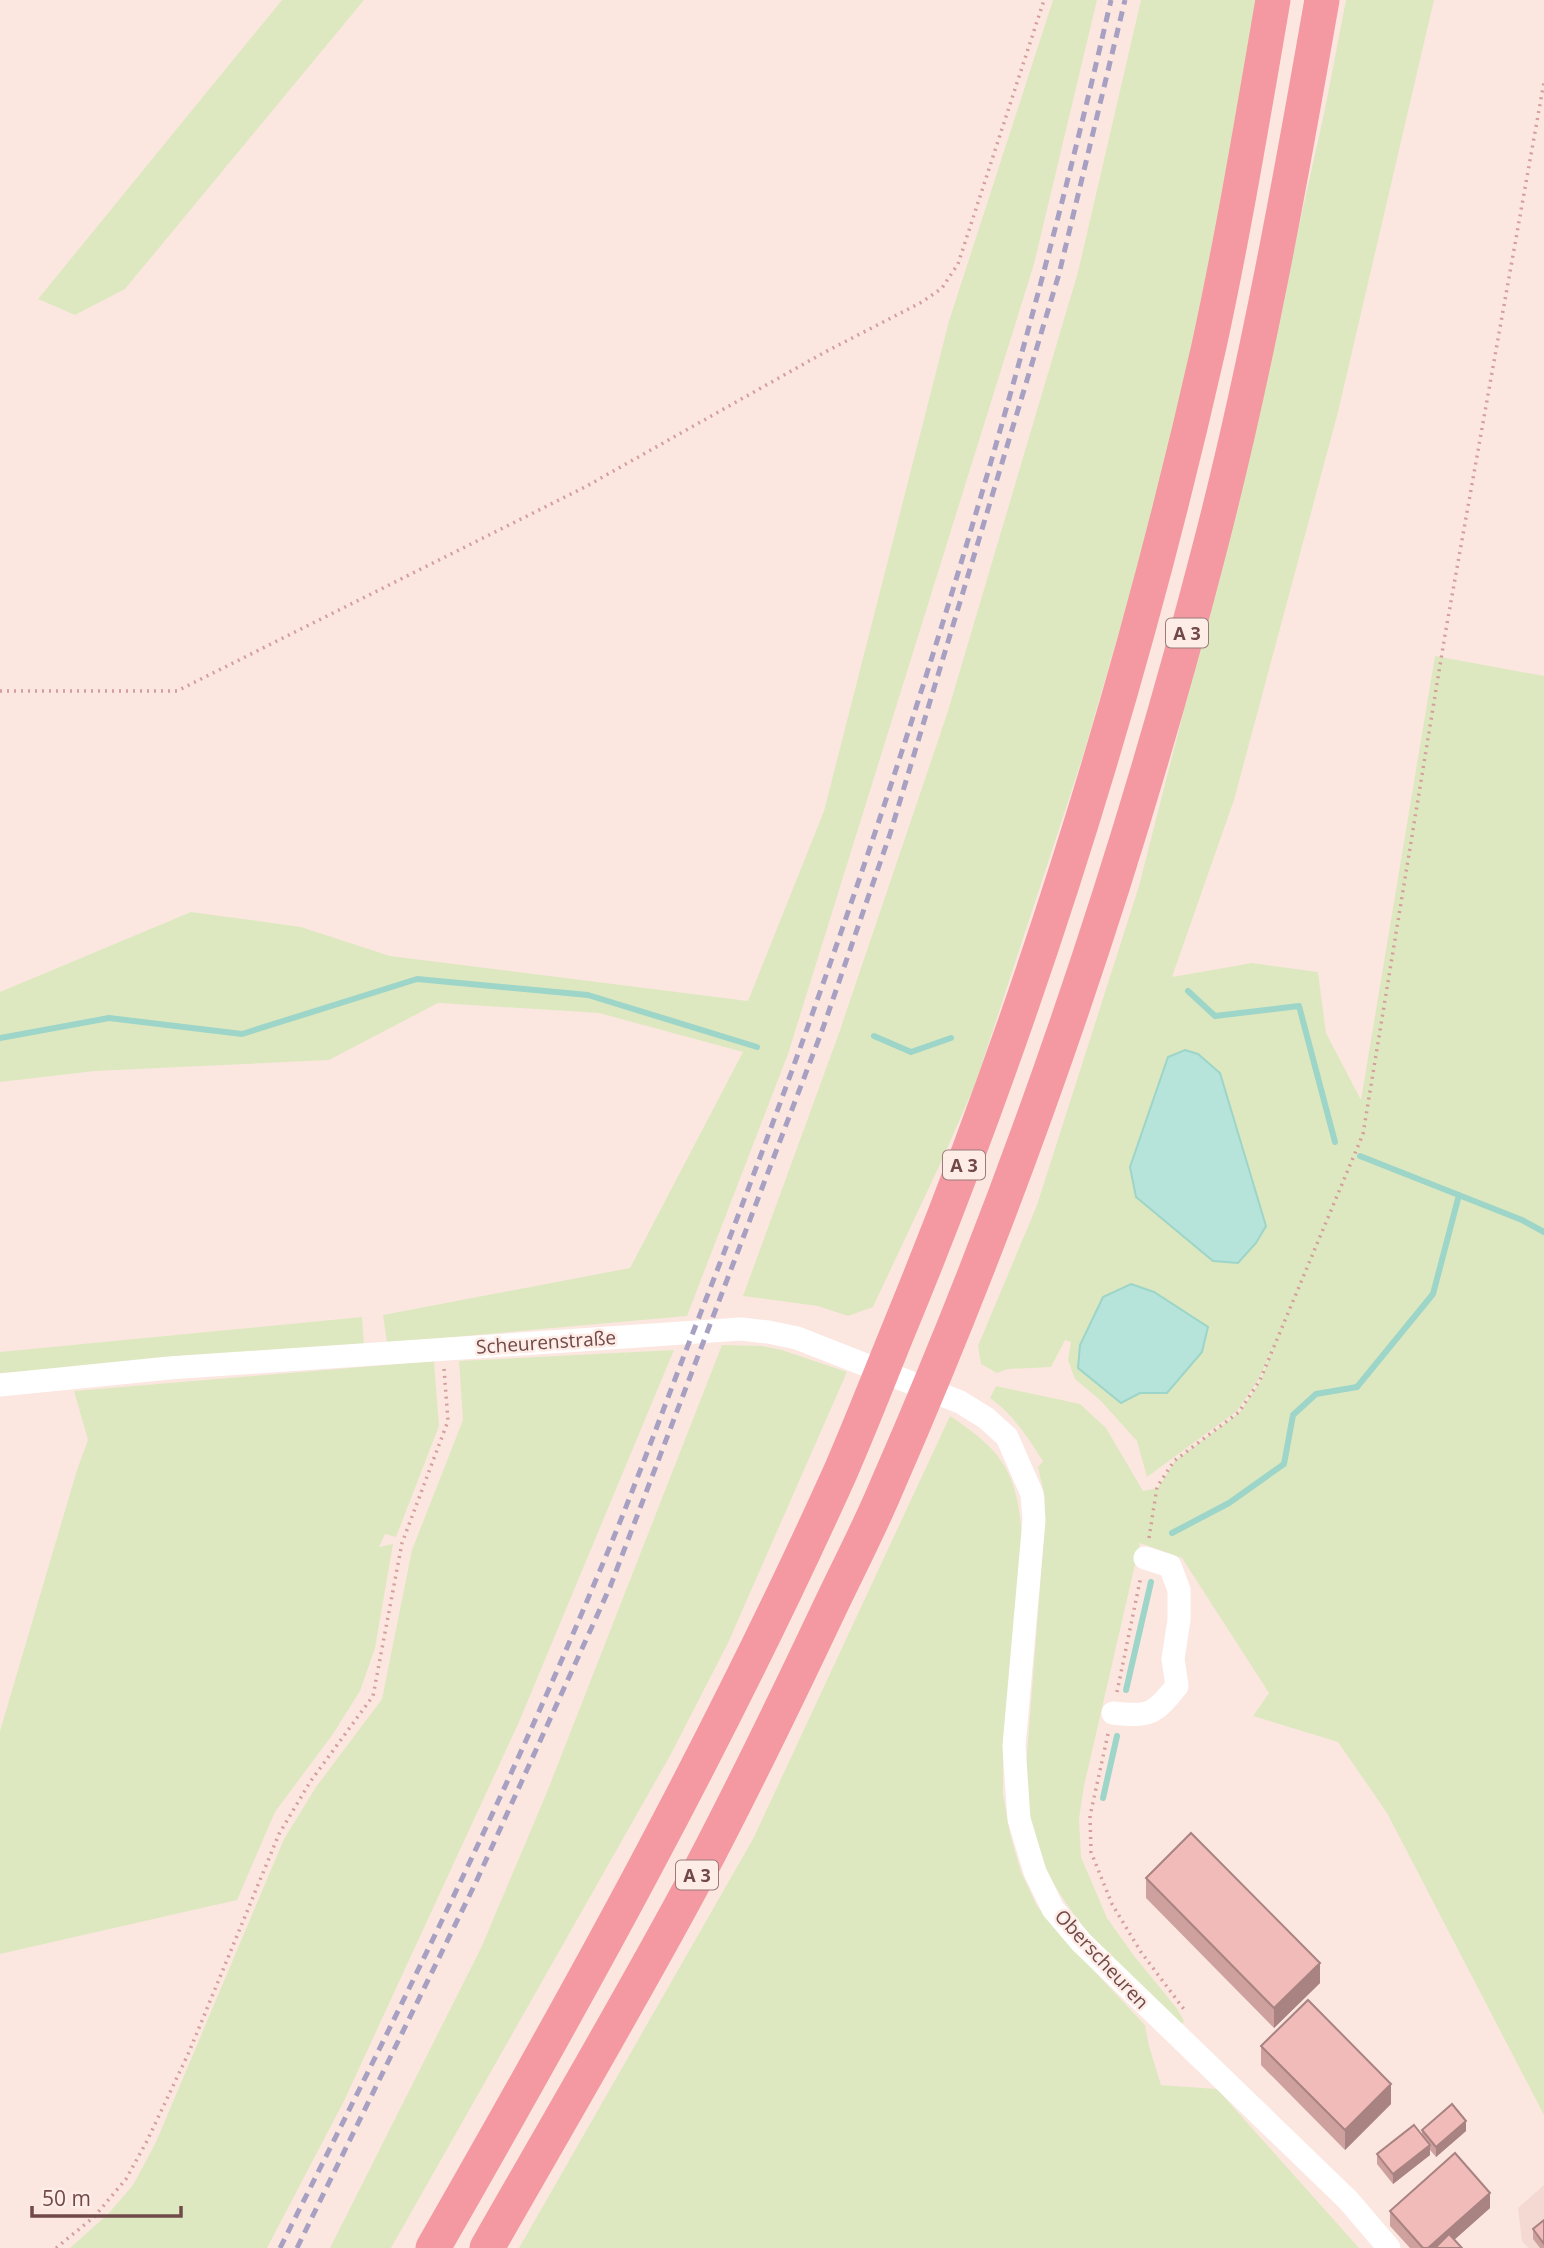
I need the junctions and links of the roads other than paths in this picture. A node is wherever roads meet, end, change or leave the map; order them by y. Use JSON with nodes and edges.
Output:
{"nodes":[{"id":1,"x":1273,"y":0,"type":"edge"},
{"id":2,"x":1322,"y":0,"type":"edge"},
{"id":3,"x":0,"y":1385,"type":"edge"},
{"id":4,"x":1032,"y":1494,"type":"joint"},
{"id":5,"x":1145,"y":1558,"type":"road end"},
{"id":6,"x":1112,"y":1713,"type":"road end"},
{"id":7,"x":433,"y":2248,"type":"edge"},
{"id":8,"x":487,"y":2248,"type":"edge"},
{"id":9,"x":1389,"y":2248,"type":"edge"}],
"edges":[{"from":1,"to":7,"type":"highway","number":"A 3"},
{"from":2,"to":8,"type":"highway","number":"A 3"},
{"from":3,"to":4,"type":"street","name":"Scheurenstraße"},
{"from":4,"to":9,"type":"street","name":"Oberscheuren"},
{"from":5,"to":6,"type":"street"}]}
